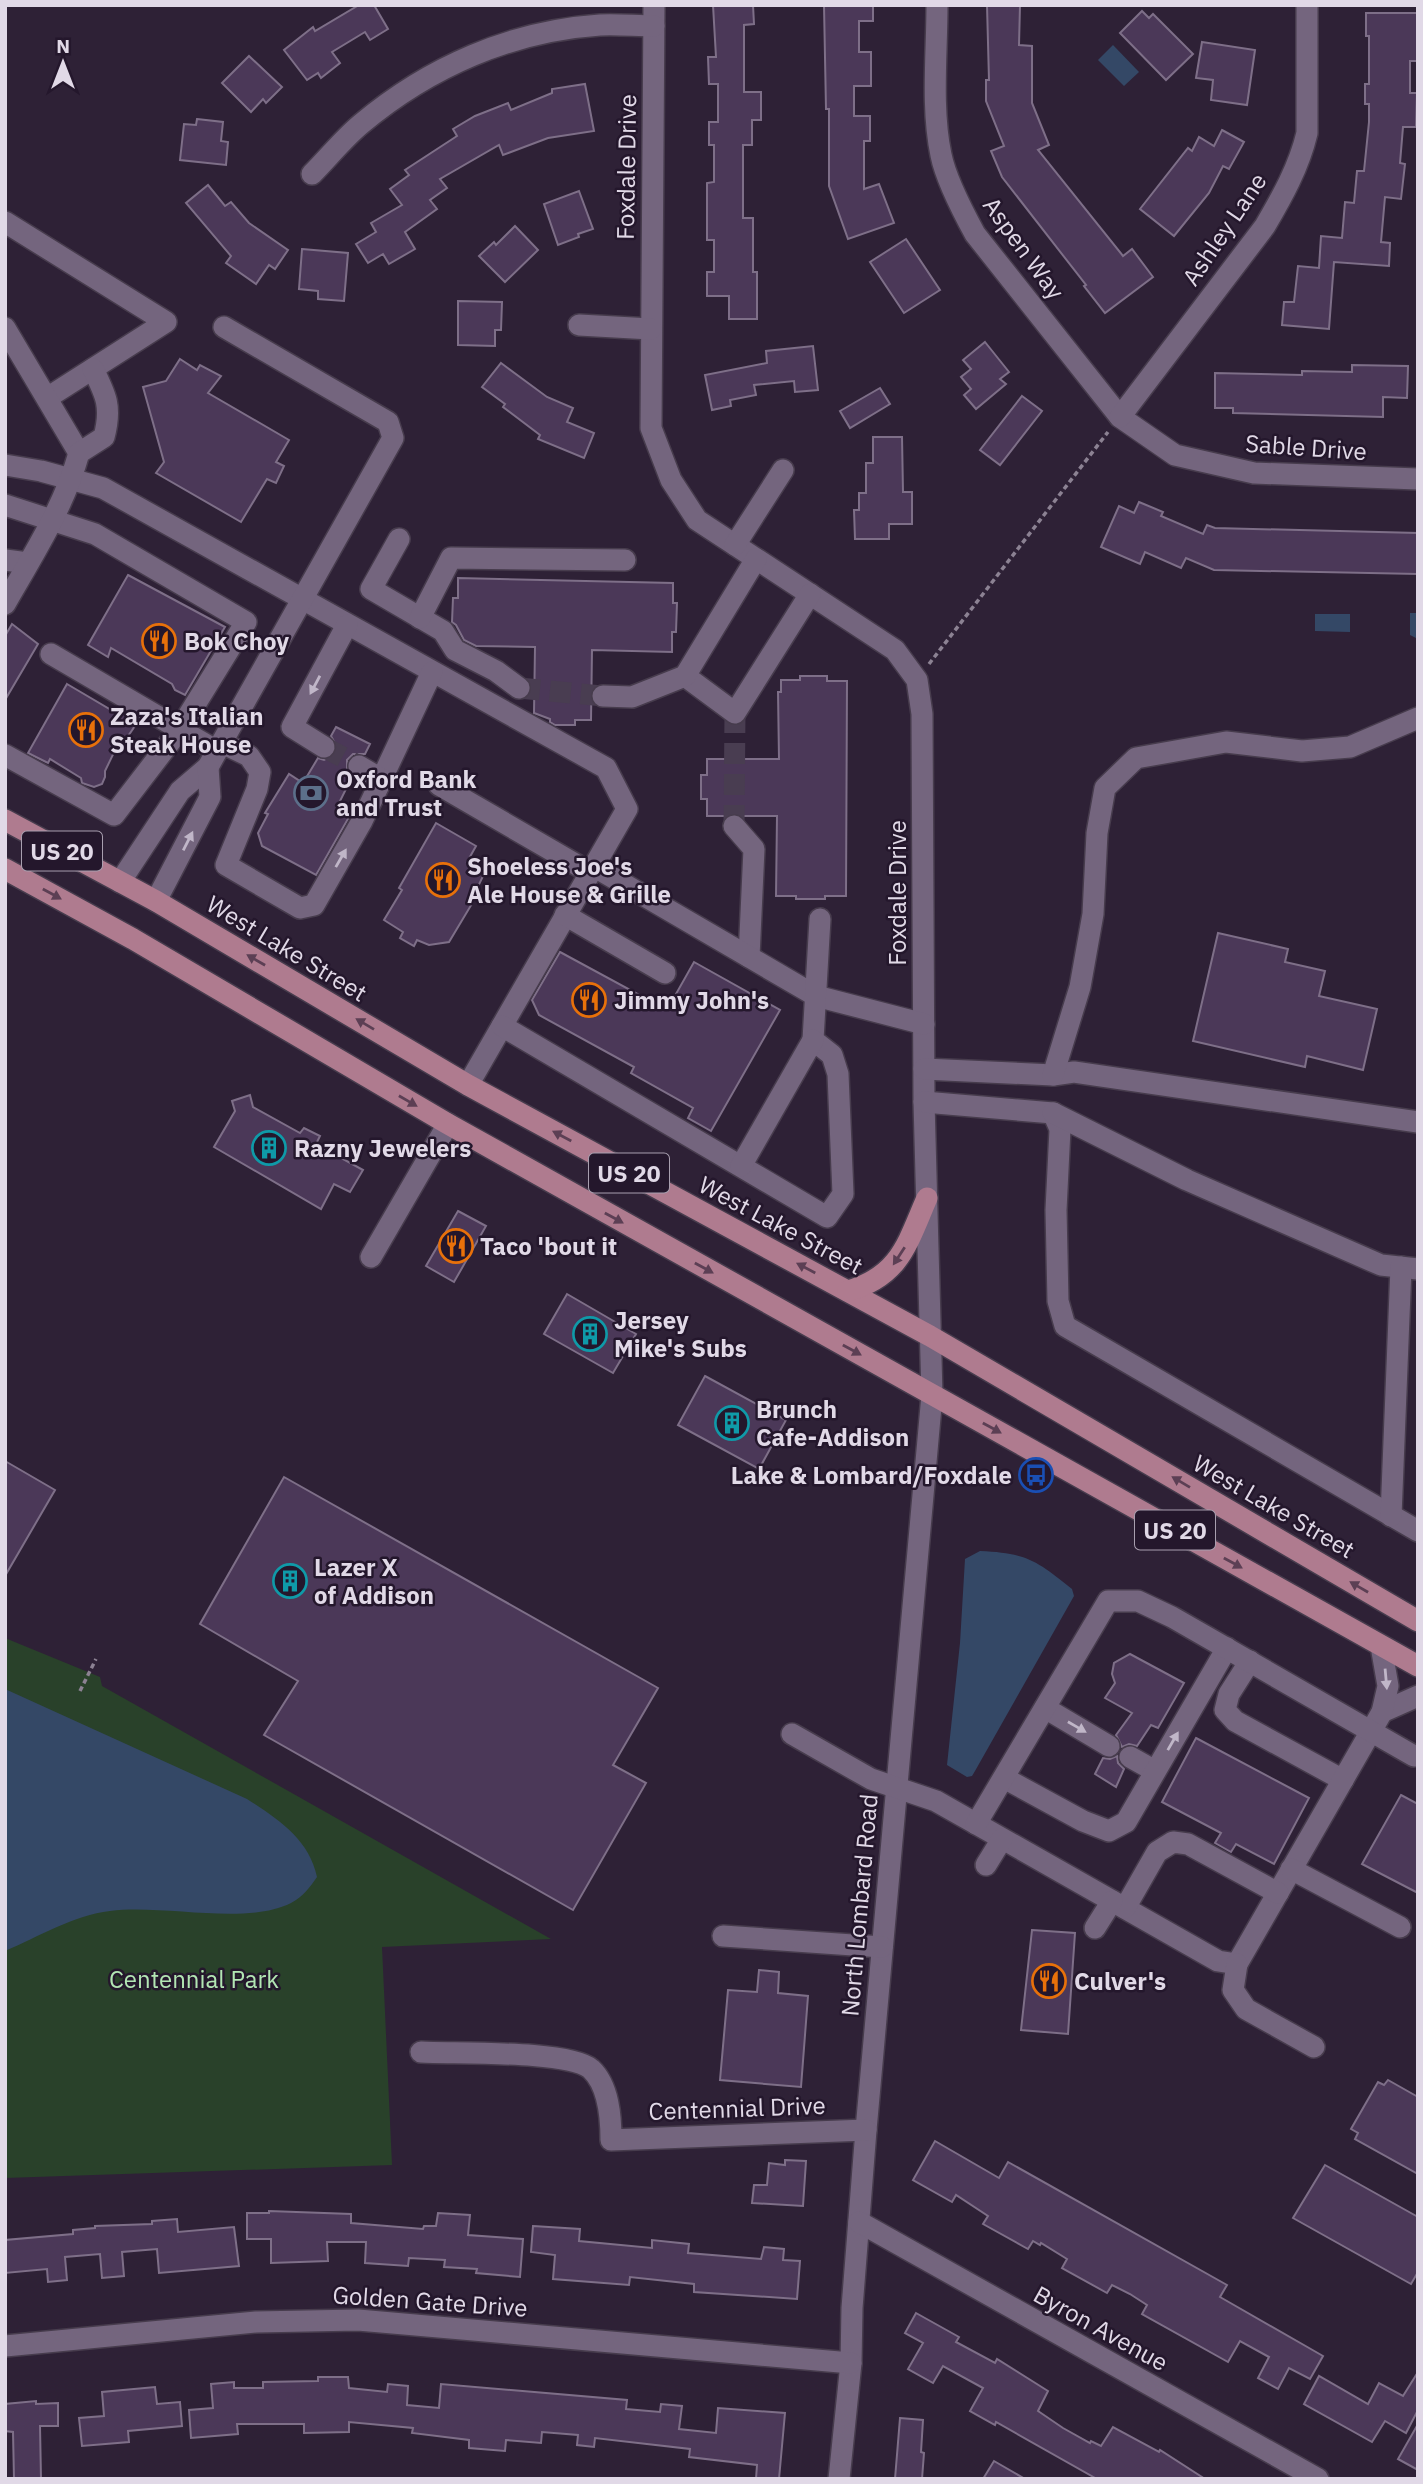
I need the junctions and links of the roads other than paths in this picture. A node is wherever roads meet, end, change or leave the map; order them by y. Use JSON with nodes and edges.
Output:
{"nodes":[{"id":1,"x":937,"y":5,"type":"edge"},
{"id":2,"x":1307,"y":5,"type":"edge"},
{"id":3,"x":654,"y":15,"type":"edge"},
{"id":4,"x":312,"y":174,"type":"dead end"},
{"id":5,"x":5,"y":222,"type":"edge"},
{"id":6,"x":579,"y":325,"type":"dead end"},
{"id":7,"x":224,"y":327,"type":"dead end"},
{"id":8,"x":5,"y":328,"type":"edge"},
{"id":9,"x":651,"y":329,"type":"junction"},
{"id":10,"x":93,"y":369,"type":"junction"},
{"id":11,"x":47,"y":398,"type":"junction"},
{"id":12,"x":1120,"y":417,"type":"junction"},
{"id":13,"x":79,"y":453,"type":"junction"},
{"id":14,"x":5,"y":466,"type":"edge"},
{"id":15,"x":783,"y":470,"type":"dead end"},
{"id":16,"x":72,"y":479,"type":"junction"},
{"id":17,"x":1418,"y":479,"type":"edge"},
{"id":18,"x":5,"y":505,"type":"edge"},
{"id":19,"x":53,"y":519,"type":"junction"},
{"id":20,"x":399,"y":539,"type":"dead end"},
{"id":21,"x":735,"y":545,"type":"junction"},
{"id":22,"x":756,"y":559,"type":"junction"},
{"id":23,"x":5,"y":560,"type":"edge"},
{"id":24,"x":625,"y":560,"type":"dead end"},
{"id":25,"x":28,"y":563,"type":"junction"},
{"id":26,"x":810,"y":594,"type":"junction"},
{"id":27,"x":303,"y":600,"type":"junction"},
{"id":28,"x":5,"y":604,"type":"edge"},
{"id":29,"x":420,"y":618,"type":"junction"},
{"id":30,"x":347,"y":625,"type":"junction"},
{"id":31,"x":51,"y":654,"type":"dead end"},
{"id":32,"x":496,"y":671,"type":"junction"},
{"id":33,"x":432,"y":672,"type":"junction"},
{"id":34,"x":685,"y":676,"type":"junction"},
{"id":35,"x":519,"y":688,"type":"tunnel mouth"},
{"id":36,"x":603,"y":696,"type":"tunnel mouth"},
{"id":37,"x":481,"y":699,"type":"junction"},
{"id":38,"x":1418,"y":718,"type":"edge"},
{"id":39,"x":180,"y":729,"type":"junction"},
{"id":40,"x":324,"y":747,"type":"tunnel mouth"},
{"id":41,"x":216,"y":754,"type":"junction"},
{"id":42,"x":5,"y":755,"type":"edge"},
{"id":43,"x":359,"y":766,"type":"tunnel mouth"},
{"id":44,"x":381,"y":779,"type":"junction"},
{"id":45,"x":439,"y":785,"type":"dead end"},
{"id":46,"x":5,"y":820,"type":"edge"},
{"id":47,"x":734,"y":826,"type":"tunnel mouth"},
{"id":48,"x":5,"y":869,"type":"edge"},
{"id":49,"x":591,"y":869,"type":"junction"},
{"id":50,"x":120,"y":882,"type":"junction"},
{"id":51,"x":156,"y":901,"type":"junction"},
{"id":52,"x":565,"y":915,"type":"junction"},
{"id":53,"x":820,"y":919,"type":"dead end"},
{"id":54,"x":749,"y":957,"type":"junction"},
{"id":55,"x":665,"y":973,"type":"dead end"},
{"id":56,"x":816,"y":996,"type":"junction"},
{"id":57,"x":924,"y":1024,"type":"junction"},
{"id":58,"x":502,"y":1026,"type":"junction"},
{"id":59,"x":813,"y":1040,"type":"junction"},
{"id":60,"x":924,"y":1069,"type":"junction"},
{"id":61,"x":1053,"y":1074,"type":"junction"},
{"id":62,"x":468,"y":1086,"type":"junction"},
{"id":63,"x":924,"y":1102,"type":"junction"},
{"id":64,"x":1053,"y":1113,"type":"junction"},
{"id":65,"x":1418,"y":1122,"type":"edge"},
{"id":66,"x":448,"y":1124,"type":"junction"},
{"id":67,"x":741,"y":1166,"type":"junction"},
{"id":68,"x":927,"y":1198,"type":"junction"},
{"id":69,"x":371,"y":1257,"type":"dead end"},
{"id":70,"x":1409,"y":1268,"type":"edge"},
{"id":71,"x":848,"y":1291,"type":"junction"},
{"id":72,"x":930,"y":1336,"type":"junction"},
{"id":73,"x":932,"y":1395,"type":"junction"},
{"id":74,"x":1391,"y":1516,"type":"junction"},
{"id":75,"x":1418,"y":1531,"type":"edge"},
{"id":76,"x":1418,"y":1621,"type":"edge"},
{"id":77,"x":1381,"y":1646,"type":"junction"},
{"id":78,"x":1227,"y":1648,"type":"junction"},
{"id":79,"x":1250,"y":1661,"type":"junction"},
{"id":80,"x":1418,"y":1666,"type":"edge"},
{"id":81,"x":1418,"y":1696,"type":"edge"},
{"id":82,"x":1045,"y":1708,"type":"junction"},
{"id":83,"x":1382,"y":1712,"type":"junction"},
{"id":84,"x":1371,"y":1731,"type":"junction"},
{"id":85,"x":792,"y":1734,"type":"dead end"},
{"id":86,"x":1109,"y":1746,"type":"dead end"},
{"id":87,"x":1414,"y":1756,"type":"dead end"},
{"id":88,"x":1130,"y":1757,"type":"dead end"},
{"id":89,"x":1155,"y":1771,"type":"junction"},
{"id":90,"x":1004,"y":1778,"type":"junction"},
{"id":91,"x":1343,"y":1780,"type":"junction"},
{"id":92,"x":895,"y":1786,"type":"junction"},
{"id":93,"x":976,"y":1824,"type":"junction"},
{"id":94,"x":1002,"y":1839,"type":"junction"},
{"id":95,"x":986,"y":1865,"type":"dead end"},
{"id":96,"x":1292,"y":1869,"type":"junction"},
{"id":97,"x":1278,"y":1893,"type":"junction"},
{"id":98,"x":1119,"y":1905,"type":"junction"},
{"id":99,"x":1400,"y":1927,"type":"dead end"},
{"id":100,"x":1094,"y":1928,"type":"dead end"},
{"id":101,"x":723,"y":1936,"type":"dead end"},
{"id":102,"x":882,"y":1947,"type":"junction"},
{"id":103,"x":1237,"y":1964,"type":"junction"},
{"id":104,"x":1314,"y":2047,"type":"dead end"},
{"id":105,"x":421,"y":2052,"type":"dead end"},
{"id":106,"x":866,"y":2130,"type":"junction"},
{"id":107,"x":859,"y":2222,"type":"junction"},
{"id":108,"x":5,"y":2346,"type":"edge"},
{"id":109,"x":850,"y":2363,"type":"junction"},
{"id":110,"x":839,"y":2479,"type":"edge"},
{"id":111,"x":1318,"y":2479,"type":"edge"}],
"edges":[{"from":1,"to":12,"type":"street","name":"Aspen Way"},
{"from":2,"to":12,"type":"street","name":"Ashley Lane"},
{"from":3,"to":4,"type":"street"},
{"from":3,"to":9,"type":"street","name":"Foxdale Drive"},
{"from":5,"to":10,"type":"street"},
{"from":6,"to":9,"type":"street"},
{"from":7,"to":27,"type":"street"},
{"from":8,"to":11,"type":"street"},
{"from":9,"to":21,"type":"street","name":"Foxdale Drive"},
{"from":10,"to":11,"type":"street"},
{"from":10,"to":13,"type":"street"},
{"from":11,"to":13,"type":"street"},
{"from":12,"to":17,"type":"street","name":"Sable Drive"},
{"from":13,"to":16,"type":"street"},
{"from":14,"to":16,"type":"street"},
{"from":15,"to":21,"type":"street"},
{"from":16,"to":19,"type":"street"},
{"from":16,"to":27,"type":"street"},
{"from":18,"to":19,"type":"street"},
{"from":19,"to":25,"type":"street"},
{"from":19,"to":39,"type":"street"},
{"from":20,"to":29,"type":"street"},
{"from":21,"to":22,"type":"street","name":"Foxdale Drive"},
{"from":22,"to":26,"type":"street","name":"Foxdale Drive"},
{"from":22,"to":34,"type":"street"},
{"from":23,"to":25,"type":"street"},
{"from":24,"to":29,"type":"street"},
{"from":25,"to":28,"type":"street"},
{"from":26,"to":34,"type":"street"},
{"from":26,"to":57,"type":"street","name":"Foxdale Drive"},
{"from":27,"to":30,"type":"street"},
{"from":27,"to":41,"type":"street"},
{"from":29,"to":32,"type":"street"},
{"from":30,"to":33,"type":"street"},
{"from":30,"to":40,"type":"street","one_way":true},
{"from":31,"to":39,"type":"street"},
{"from":32,"to":35,"type":"street"},
{"from":32,"to":37,"type":"street"},
{"from":33,"to":37,"type":"street"},
{"from":33,"to":44,"type":"street"},
{"from":34,"to":36,"type":"street"},
{"from":37,"to":49,"type":"street"},
{"from":38,"to":61,"type":"street"},
{"from":39,"to":41,"type":"street"},
{"from":39,"to":42,"type":"street"},
{"from":41,"to":44,"type":"street","one_way":true},
{"from":41,"to":50,"type":"street"},
{"from":51,"to":41,"type":"street","one_way":true},
{"from":43,"to":44,"type":"street"},
{"from":45,"to":49,"type":"street"},
{"from":46,"to":50,"type":"main road","name":"West Lake Street","number":"US 20"},
{"from":47,"to":54,"type":"street"},
{"from":48,"to":66,"type":"main road","number":"US 20","one_way":true},
{"from":49,"to":52,"type":"street"},
{"from":49,"to":54,"type":"street"},
{"from":50,"to":51,"type":"main road","name":"West Lake Street","number":"US 20"},
{"from":62,"to":51,"type":"main road","name":"West Lake Street","number":"US 20","one_way":true},
{"from":52,"to":55,"type":"street"},
{"from":52,"to":58,"type":"street"},
{"from":53,"to":56,"type":"street"},
{"from":54,"to":56,"type":"street"},
{"from":56,"to":57,"type":"street"},
{"from":56,"to":59,"type":"street"},
{"from":57,"to":60,"type":"street","name":"Foxdale Drive"},
{"from":58,"to":62,"type":"street"},
{"from":58,"to":67,"type":"street"},
{"from":59,"to":67,"type":"street"},
{"from":59,"to":67,"type":"street"},
{"from":60,"to":61,"type":"street"},
{"from":60,"to":63,"type":"street","name":"Foxdale Drive"},
{"from":61,"to":65,"type":"street"},
{"from":71,"to":62,"type":"main road","name":"West Lake Street","number":"US 20","one_way":true},
{"from":63,"to":64,"type":"street"},
{"from":63,"to":68,"type":"street","name":"Foxdale Drive"},
{"from":64,"to":70,"type":"street"},
{"from":64,"to":74,"type":"street"},
{"from":66,"to":69,"type":"street"},
{"from":66,"to":73,"type":"main road","number":"US 20","one_way":true},
{"from":68,"to":71,"type":"main road","one_way":true},
{"from":68,"to":72,"type":"street","name":"Foxdale Drive"},
{"from":70,"to":74,"type":"street"},
{"from":71,"to":72,"type":"main road","name":"West Lake Street","number":"US 20"},
{"from":72,"to":73,"type":"street","name":"North Lombard Road"},
{"from":76,"to":72,"type":"main road","name":"West Lake Street","number":"US 20","one_way":true},
{"from":73,"to":77,"type":"main road","number":"US 20","one_way":true},
{"from":73,"to":92,"type":"street","name":"North Lombard Road"},
{"from":74,"to":75,"type":"street"},
{"from":77,"to":80,"type":"main road","number":"US 20"},
{"from":77,"to":83,"type":"street","one_way":true},
{"from":78,"to":79,"type":"street"},
{"from":78,"to":82,"type":"street"},
{"from":89,"to":78,"type":"street","one_way":true},
{"from":79,"to":84,"type":"street"},
{"from":79,"to":91,"type":"street"},
{"from":81,"to":83,"type":"street"},
{"from":82,"to":86,"type":"street","one_way":true},
{"from":82,"to":90,"type":"street"},
{"from":83,"to":84,"type":"street"},
{"from":84,"to":87,"type":"street"},
{"from":84,"to":91,"type":"street"},
{"from":85,"to":92,"type":"street"},
{"from":88,"to":89,"type":"street"},
{"from":89,"to":90,"type":"street"},
{"from":90,"to":93,"type":"street"},
{"from":91,"to":96,"type":"street"},
{"from":92,"to":93,"type":"street"},
{"from":92,"to":102,"type":"street","name":"North Lombard Road"},
{"from":93,"to":94,"type":"street"},
{"from":94,"to":95,"type":"street"},
{"from":94,"to":98,"type":"street"},
{"from":96,"to":97,"type":"street"},
{"from":96,"to":99,"type":"street"},
{"from":97,"to":98,"type":"street"},
{"from":97,"to":103,"type":"street"},
{"from":98,"to":100,"type":"street"},
{"from":98,"to":103,"type":"street"},
{"from":101,"to":102,"type":"street"},
{"from":102,"to":106,"type":"street","name":"North Lombard Road"},
{"from":103,"to":104,"type":"street"},
{"from":105,"to":106,"type":"street","name":"Centennial Drive"},
{"from":106,"to":107,"type":"street","name":"North Lombard Road"},
{"from":107,"to":109,"type":"street","name":"North Lombard Road"},
{"from":107,"to":111,"type":"street","name":"Byron Avenue"},
{"from":108,"to":109,"type":"street","name":"Golden Gate Drive"},
{"from":109,"to":110,"type":"street","name":"North Lombard Road"}]}
